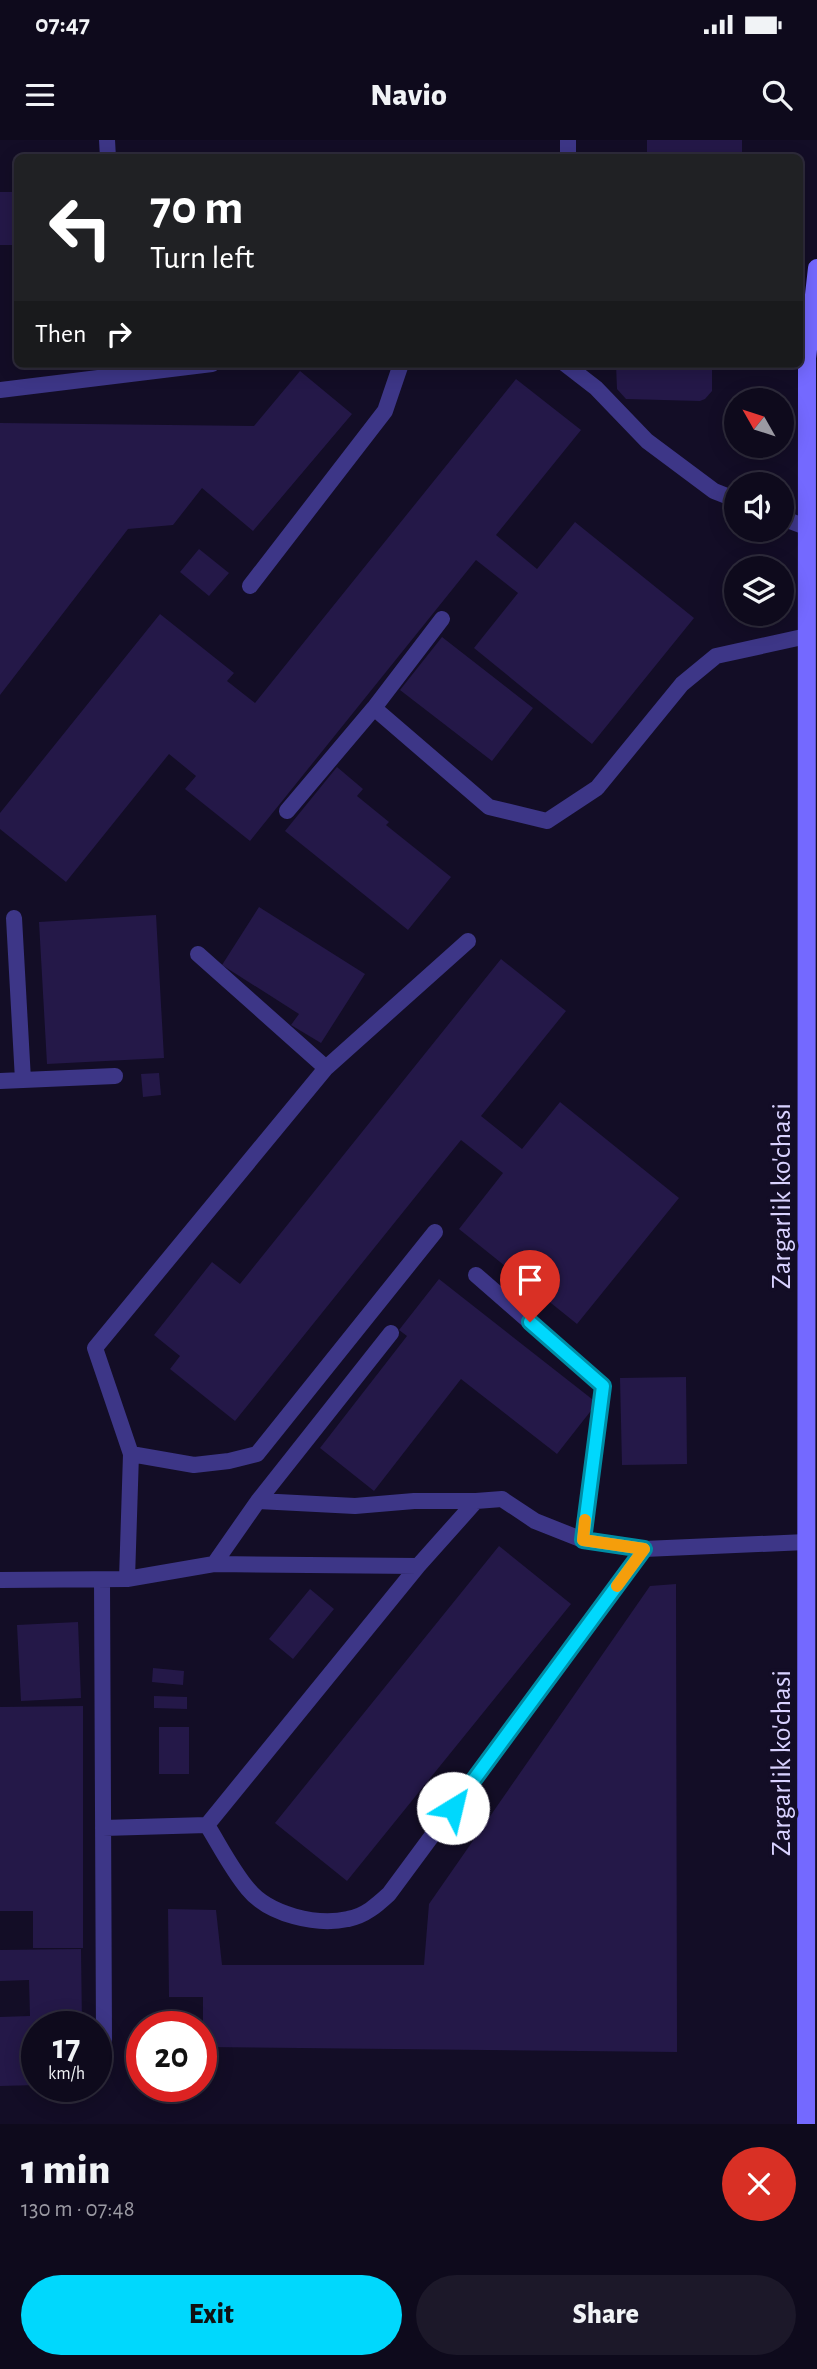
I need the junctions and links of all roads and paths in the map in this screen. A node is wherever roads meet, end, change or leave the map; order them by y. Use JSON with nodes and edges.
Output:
{"nodes":[{"id":1,"x":817,"y":268,"type":"edge"},
{"id":2,"x":179,"y":368,"type":"edge"},
{"id":3,"x":400,"y":368,"type":"edge"},
{"id":4,"x":570,"y":368,"type":"edge"},
{"id":5,"x":0,"y":390,"type":"edge"},
{"id":6,"x":724,"y":495,"type":"edge"},
{"id":7,"x":794,"y":522,"type":"edge"},
{"id":8,"x":806,"y":527,"type":"junction"},
{"id":9,"x":250,"y":586,"type":"dead end"},
{"id":10,"x":442,"y":619,"type":"dead end"},
{"id":11,"x":807,"y":636,"type":"junction"},
{"id":12,"x":374,"y":708,"type":"junction"},
{"id":13,"x":287,"y":811,"type":"dead end"},
{"id":14,"x":14,"y":918,"type":"dead end"},
{"id":15,"x":468,"y":941,"type":"dead end"},
{"id":16,"x":198,"y":954,"type":"dead end"},
{"id":17,"x":326,"y":1068,"type":"junction"},
{"id":18,"x":115,"y":1076,"type":"dead end"},
{"id":19,"x":23,"y":1080,"type":"junction"},
{"id":20,"x":0,"y":1081,"type":"edge"},
{"id":21,"x":435,"y":1232,"type":"dead end"},
{"id":22,"x":476,"y":1275,"type":"dead end"},
{"id":23,"x":391,"y":1334,"type":"dead end"},
{"id":24,"x":131,"y":1454,"type":"junction"},
{"id":25,"x":476,"y":1500,"type":"junction"},
{"id":26,"x":258,"y":1501,"type":"junction"},
{"id":27,"x":583,"y":1540,"type":"junction"},
{"id":28,"x":806,"y":1542,"type":"junction"},
{"id":29,"x":644,"y":1549,"type":"junction"},
{"id":30,"x":214,"y":1564,"type":"junction"},
{"id":31,"x":418,"y":1566,"type":"junction"},
{"id":32,"x":127,"y":1579,"type":"junction"},
{"id":33,"x":0,"y":1580,"type":"edge"},
{"id":34,"x":102,"y":1580,"type":"junction"},
{"id":35,"x":207,"y":1825,"type":"junction"},
{"id":36,"x":103,"y":1828,"type":"junction"},
{"id":37,"x":104,"y":2011,"type":"edge"},
{"id":38,"x":806,"y":2124,"type":"edge"}],
"edges":[{"from":1,"to":8,"type":"main road","name":"Zargarlik ko'chasi"},
{"from":2,"to":5,"type":"lane"},
{"from":3,"to":9,"type":"lane"},
{"from":4,"to":6,"type":"lane"},
{"from":7,"to":8,"type":"lane"},
{"from":8,"to":11,"type":"main road","name":"Zargarlik ko'chasi"},
{"from":10,"to":12,"type":"lane"},
{"from":11,"to":12,"type":"lane"},
{"from":11,"to":28,"type":"main road","name":"Zargarlik ko'chasi"},
{"from":12,"to":13,"type":"lane"},
{"from":14,"to":19,"type":"lane"},
{"from":15,"to":17,"type":"lane"},
{"from":16,"to":17,"type":"lane"},
{"from":17,"to":24,"type":"lane"},
{"from":18,"to":19,"type":"lane"},
{"from":19,"to":20,"type":"lane"},
{"from":21,"to":24,"type":"lane"},
{"from":22,"to":27,"type":"lane"},
{"from":23,"to":26,"type":"lane"},
{"from":24,"to":32,"type":"lane"},
{"from":25,"to":26,"type":"lane"},
{"from":25,"to":27,"type":"lane"},
{"from":25,"to":31,"type":"lane"},
{"from":26,"to":30,"type":"lane"},
{"from":27,"to":29,"type":"lane"},
{"from":28,"to":29,"type":"lane"},
{"from":28,"to":38,"type":"main road","name":"Zargarlik ko'chasi"},
{"from":29,"to":35,"type":"lane"},
{"from":30,"to":31,"type":"lane"},
{"from":30,"to":32,"type":"lane"},
{"from":31,"to":35,"type":"lane"},
{"from":32,"to":34,"type":"lane"},
{"from":33,"to":34,"type":"lane"},
{"from":34,"to":36,"type":"lane"},
{"from":35,"to":36,"type":"lane"},
{"from":36,"to":37,"type":"lane"}]}
